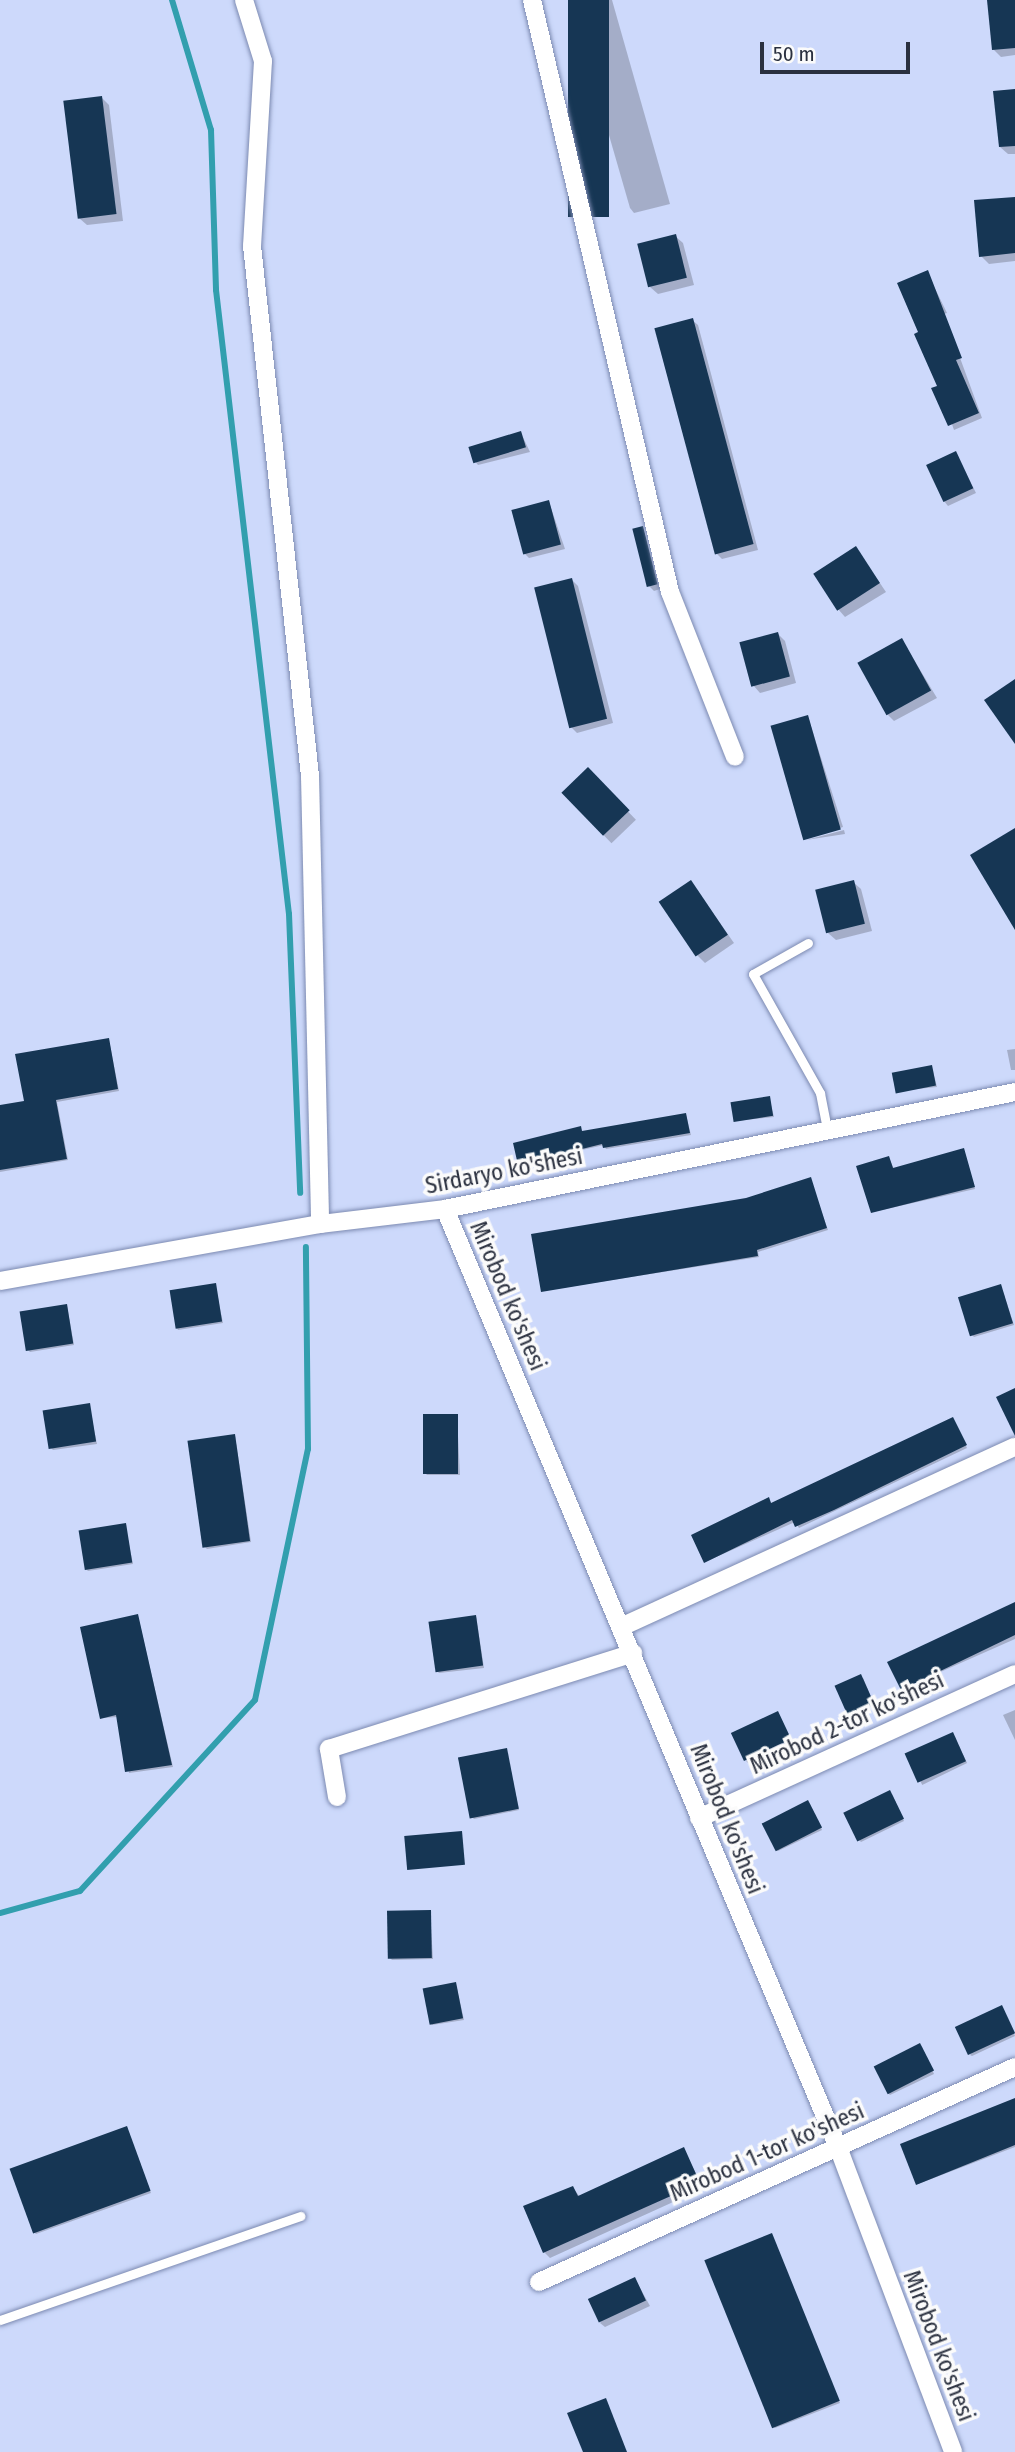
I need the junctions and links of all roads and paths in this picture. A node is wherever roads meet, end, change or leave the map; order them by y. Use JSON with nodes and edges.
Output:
{"nodes":[{"id":1,"x":244,"y":0,"type":"edge"},
{"id":2,"x":532,"y":0,"type":"edge"},
{"id":3,"x":735,"y":757,"type":"dead end"},
{"id":4,"x":808,"y":943,"type":"dead end"},
{"id":5,"x":1015,"y":1092,"type":"edge"},
{"id":6,"x":827,"y":1130,"type":"junction"},
{"id":7,"x":445,"y":1209,"type":"junction"},
{"id":8,"x":320,"y":1224,"type":"junction"},
{"id":9,"x":0,"y":1281,"type":"edge"},
{"id":10,"x":1015,"y":1447,"type":"edge"},
{"id":11,"x":621,"y":1627,"type":"junction"},
{"id":12,"x":633,"y":1653,"type":"junction"},
{"id":13,"x":1015,"y":1674,"type":"edge"},
{"id":14,"x":337,"y":1797,"type":"dead end"},
{"id":15,"x":699,"y":1818,"type":"junction"},
{"id":16,"x":1015,"y":2067,"type":"edge"},
{"id":17,"x":838,"y":2147,"type":"junction"},
{"id":18,"x":302,"y":2216,"type":"dead end"},
{"id":19,"x":539,"y":2282,"type":"dead end"},
{"id":20,"x":0,"y":2319,"type":"edge"},
{"id":21,"x":953,"y":2452,"type":"edge"}],
"edges":[{"from":1,"to":8,"type":"street"},
{"from":2,"to":3,"type":"street"},
{"from":4,"to":6,"type":"lane"},
{"from":5,"to":6,"type":"street","name":"Sirdaryo ko'shesi"},
{"from":6,"to":7,"type":"street","name":"Sirdaryo ko'shesi"},
{"from":7,"to":8,"type":"street","name":"Sirdaryo ko'shesi"},
{"from":7,"to":11,"type":"street","name":"Mirobod ko'shesi"},
{"from":8,"to":9,"type":"street","name":"Sirdaryo ko'shesi"},
{"from":10,"to":11,"type":"street"},
{"from":11,"to":12,"type":"street","name":"Mirobod ko'shesi"},
{"from":12,"to":14,"type":"street"},
{"from":12,"to":15,"type":"street","name":"Mirobod ko'shesi"},
{"from":13,"to":15,"type":"street","name":"Mirobod 2-tor ko'shesi"},
{"from":15,"to":17,"type":"street","name":"Mirobod ko'shesi"},
{"from":16,"to":17,"type":"street","name":"Mirobod 1-tor ko'shesi"},
{"from":17,"to":19,"type":"street","name":"Mirobod 1-tor ko'shesi"},
{"from":17,"to":21,"type":"street","name":"Mirobod ko'shesi"},
{"from":18,"to":20,"type":"lane"}]}
